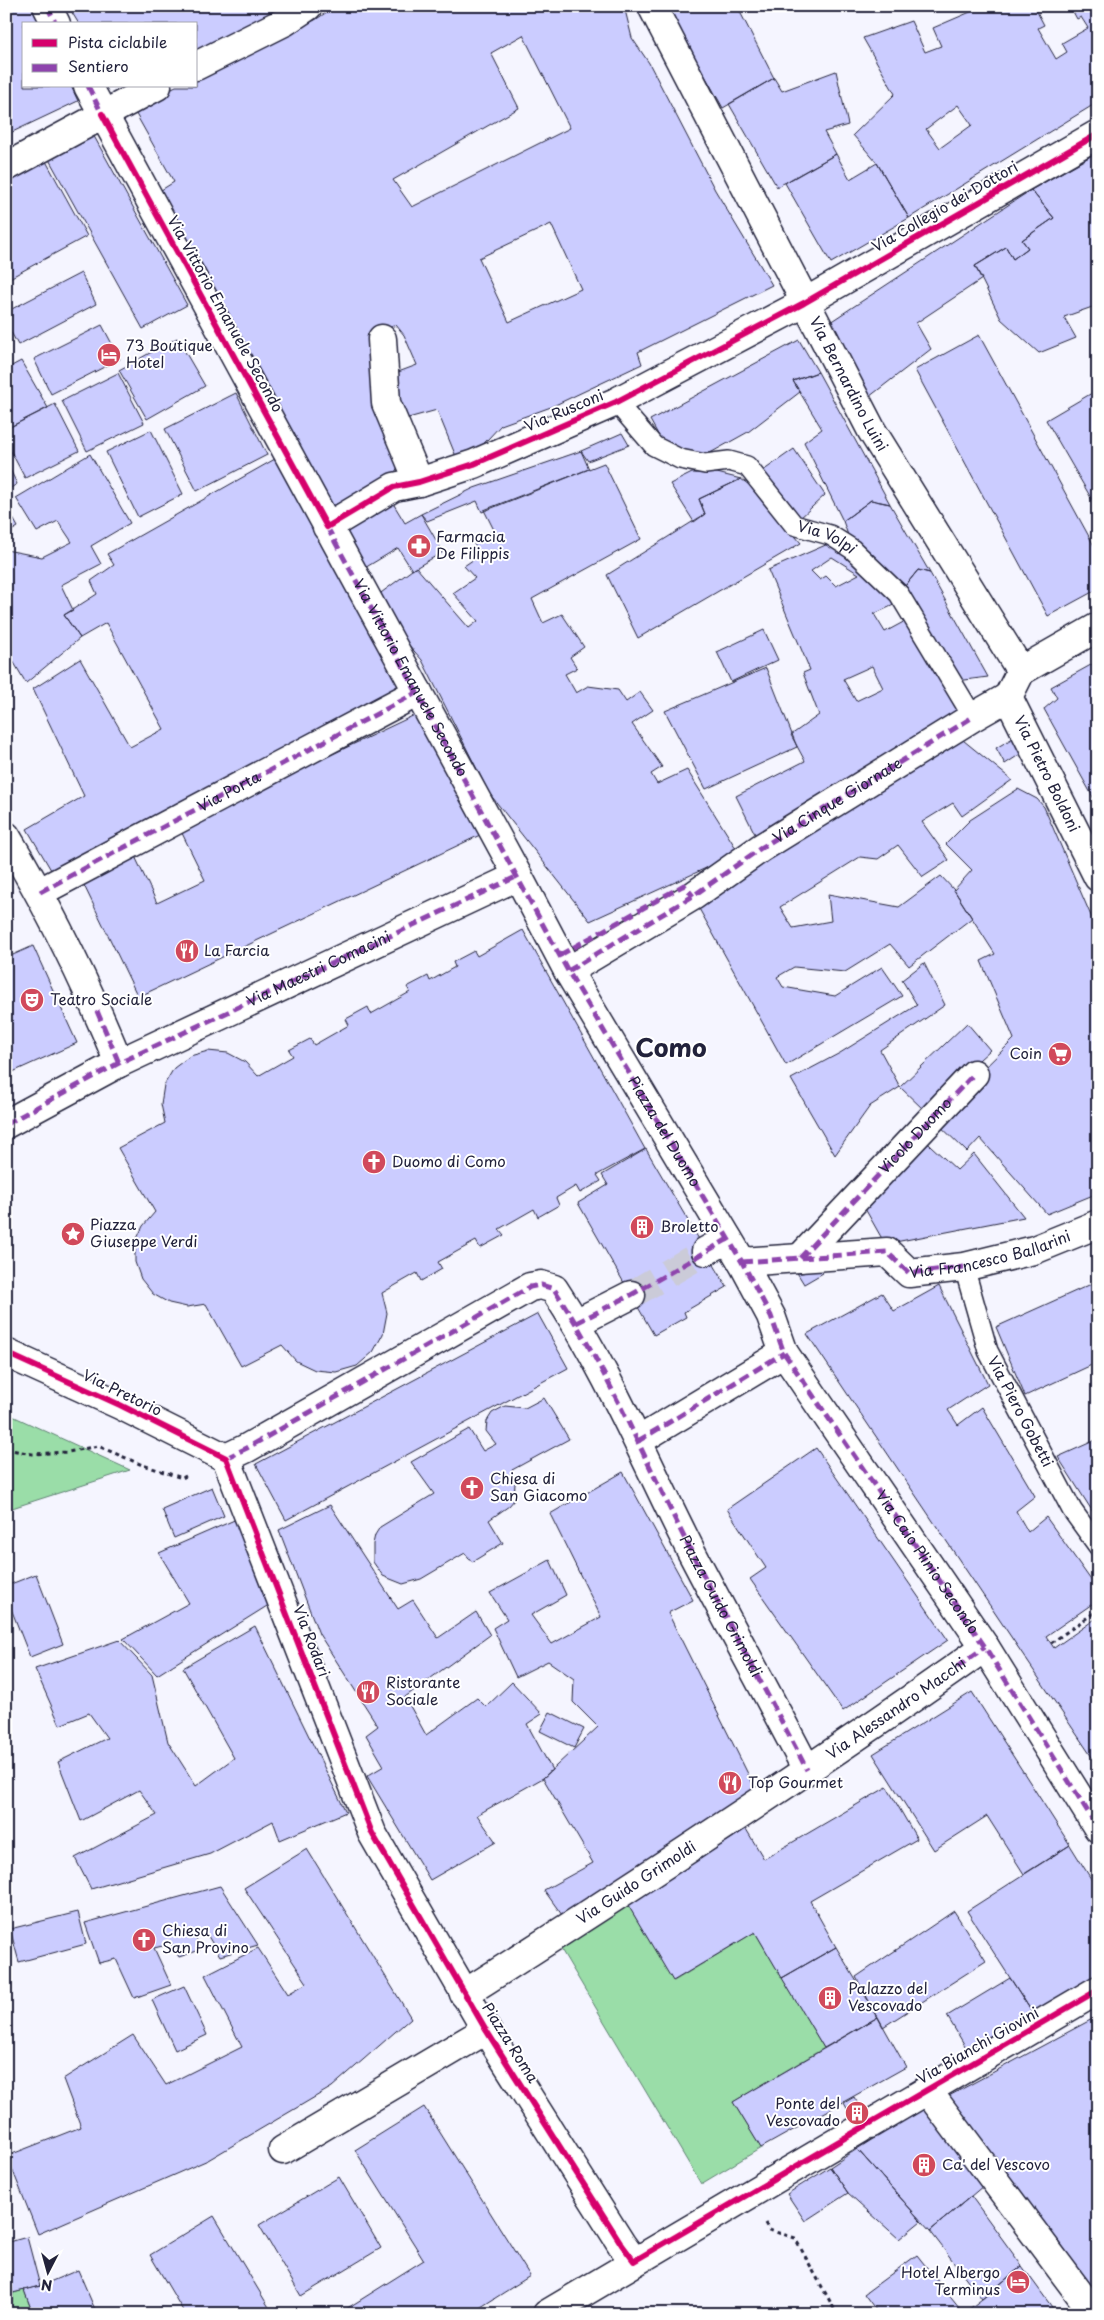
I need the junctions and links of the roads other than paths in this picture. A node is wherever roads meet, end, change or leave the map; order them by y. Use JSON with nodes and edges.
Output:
{"nodes":[{"id":1,"x":48,"y":6,"type":"edge"},
{"id":2,"x":308,"y":6,"type":"edge"},
{"id":3,"x":652,"y":6,"type":"edge"},
{"id":4,"x":55,"y":22,"type":"edge"},
{"id":5,"x":198,"y":65,"type":"edge"},
{"id":6,"x":89,"y":88,"type":"edge"},
{"id":7,"x":153,"y":88,"type":"edge"},
{"id":8,"x":102,"y":114,"type":"junction"},
{"id":9,"x":1098,"y":134,"type":"edge"},
{"id":10,"x":6,"y":167,"type":"edge"},
{"id":11,"x":804,"y":303,"type":"junction"},
{"id":12,"x":382,"y":339,"type":"dead end"},
{"id":13,"x":616,"y":402,"type":"junction"},
{"id":14,"x":419,"y":482,"type":"junction"},
{"id":15,"x":327,"y":527,"type":"junction"},
{"id":16,"x":1098,"y":627,"type":"edge"},
{"id":17,"x":1021,"y":671,"type":"junction"},
{"id":18,"x":418,"y":692,"type":"junction"},
{"id":19,"x":1008,"y":697,"type":"junction"},
{"id":20,"x":972,"y":717,"type":"junction"},
{"id":21,"x":6,"y":836,"type":"edge"},
{"id":22,"x":518,"y":876,"type":"junction"},
{"id":23,"x":1098,"y":877,"type":"edge"},
{"id":24,"x":40,"y":892,"type":"junction"},
{"id":25,"x":564,"y":963,"type":"junction"},
{"id":26,"x":119,"y":1063,"type":"junction"},
{"id":27,"x":974,"y":1074,"type":"dead end"},
{"id":28,"x":6,"y":1124,"type":"edge"},
{"id":29,"x":1098,"y":1224,"type":"edge"},
{"id":30,"x":800,"y":1258,"type":"junction"},
{"id":31,"x":742,"y":1262,"type":"junction"},
{"id":32,"x":964,"y":1267,"type":"junction"},
{"id":33,"x":631,"y":1295,"type":"tunnel mouth"},
{"id":34,"x":760,"y":1296,"type":"joint"},
{"id":35,"x":576,"y":1323,"type":"junction"},
{"id":36,"x":6,"y":1352,"type":"edge"},
{"id":37,"x":784,"y":1353,"type":"junction"},
{"id":38,"x":638,"y":1441,"type":"junction"},
{"id":39,"x":226,"y":1458,"type":"junction"},
{"id":40,"x":1098,"y":1546,"type":"edge"},
{"id":41,"x":985,"y":1647,"type":"junction"},
{"id":42,"x":807,"y":1770,"type":"junction"},
{"id":43,"x":1097,"y":1826,"type":"edge"},
{"id":44,"x":372,"y":1834,"type":"joint"},
{"id":45,"x":1098,"y":1990,"type":"edge"},
{"id":46,"x":464,"y":1994,"type":"junction"},
{"id":47,"x":486,"y":2030,"type":"junction"},
{"id":48,"x":927,"y":2090,"type":"junction"},
{"id":49,"x":283,"y":2150,"type":"dead end"},
{"id":50,"x":634,"y":2261,"type":"junction"},
{"id":51,"x":1091,"y":2309,"type":"dead end"},
{"id":52,"x":547,"y":2314,"type":"edge"}],
"edges":[{"from":1,"to":4,"type":"street"},
{"from":2,"to":5,"type":"street"},
{"from":3,"to":11,"type":"street","name":"Via Bernardino Luini"},
{"from":6,"to":8,"type":"street","name":"Via Vittorio Emanuele Secondo"},
{"from":7,"to":8,"type":"street"},
{"from":8,"to":10,"type":"street"},
{"from":8,"to":15,"type":"street","name":"Via Vittorio Emanuele Secondo"},
{"from":9,"to":11,"type":"street","name":"Via Collegio dei Dottori"},
{"from":11,"to":13,"type":"street","name":"Via Rusconi"},
{"from":11,"to":17,"type":"street","name":"Via Bernardino Luini"},
{"from":12,"to":14,"type":"street"},
{"from":13,"to":14,"type":"street","name":"Via Rusconi"},
{"from":13,"to":20,"type":"lane","name":"Via Volpi"},
{"from":14,"to":15,"type":"street","name":"Via Rusconi"},
{"from":15,"to":18,"type":"street","name":"Via Vittorio Emanuele Secondo"},
{"from":16,"to":17,"type":"street"},
{"from":17,"to":19,"type":"street"},
{"from":18,"to":22,"type":"street","name":"Via Vittorio Emanuele Secondo"},
{"from":18,"to":24,"type":"street","name":"Via Porta"},
{"from":19,"to":20,"type":"street","name":"Via Cinque Giornate"},
{"from":19,"to":23,"type":"street","name":"Via Pietro Boldoni"},
{"from":20,"to":25,"type":"street","name":"Via Cinque Giornate"},
{"from":21,"to":24,"type":"street"},
{"from":22,"to":25,"type":"street","name":"Via Vittorio Emanuele Secondo"},
{"from":22,"to":26,"type":"street","name":"Via Maestri Comacini"},
{"from":24,"to":26,"type":"street"},
{"from":25,"to":31,"type":"street","name":"Piazza del Duomo"},
{"from":26,"to":28,"type":"street"},
{"from":27,"to":30,"type":"street","name":"Vicolo Duomo"},
{"from":29,"to":32,"type":"street","name":"Via Francesco Ballarini"},
{"from":30,"to":31,"type":"street"},
{"from":30,"to":32,"type":"street","name":"Via Francesco Ballarini"},
{"from":31,"to":34,"type":"street","name":"Piazza del Duomo"},
{"from":32,"to":40,"type":"lane","name":"Via Piero Gobetti"},
{"from":33,"to":35,"type":"street"},
{"from":34,"to":37,"type":"street","name":"Via Caio Plinio Secondo"},
{"from":35,"to":38,"type":"street","name":"Piazza Guido Grimoldi"},
{"from":35,"to":39,"type":"street"},
{"from":36,"to":39,"type":"street","name":"Via Pretorio"},
{"from":37,"to":38,"type":"street"},
{"from":37,"to":41,"type":"street","name":"Via Caio Plinio Secondo"},
{"from":38,"to":42,"type":"street","name":"Piazza Guido Grimoldi"},
{"from":39,"to":44,"type":"street","name":"Via Rodari"},
{"from":41,"to":42,"type":"street","name":"Via Alessandro Macchi"},
{"from":41,"to":43,"type":"street","name":"Via Caio Plinio Secondo"},
{"from":42,"to":46,"type":"street","name":"Via Guido Grimoldi"},
{"from":44,"to":46,"type":"street","name":"Piazza Roma"},
{"from":45,"to":48,"type":"street","name":"Via Bianchi Giovini"},
{"from":46,"to":47,"type":"street","name":"Piazza Roma"},
{"from":47,"to":49,"type":"street","name":"Piazza Roma"},
{"from":47,"to":50,"type":"street","name":"Piazza Roma"},
{"from":48,"to":50,"type":"street","name":"Via Bianchi Giovini"},
{"from":48,"to":51,"type":"street","name":"Via Bianchi Giovini"},
{"from":50,"to":52,"type":"street","name":"Via Bianchi Giovini"}]}
